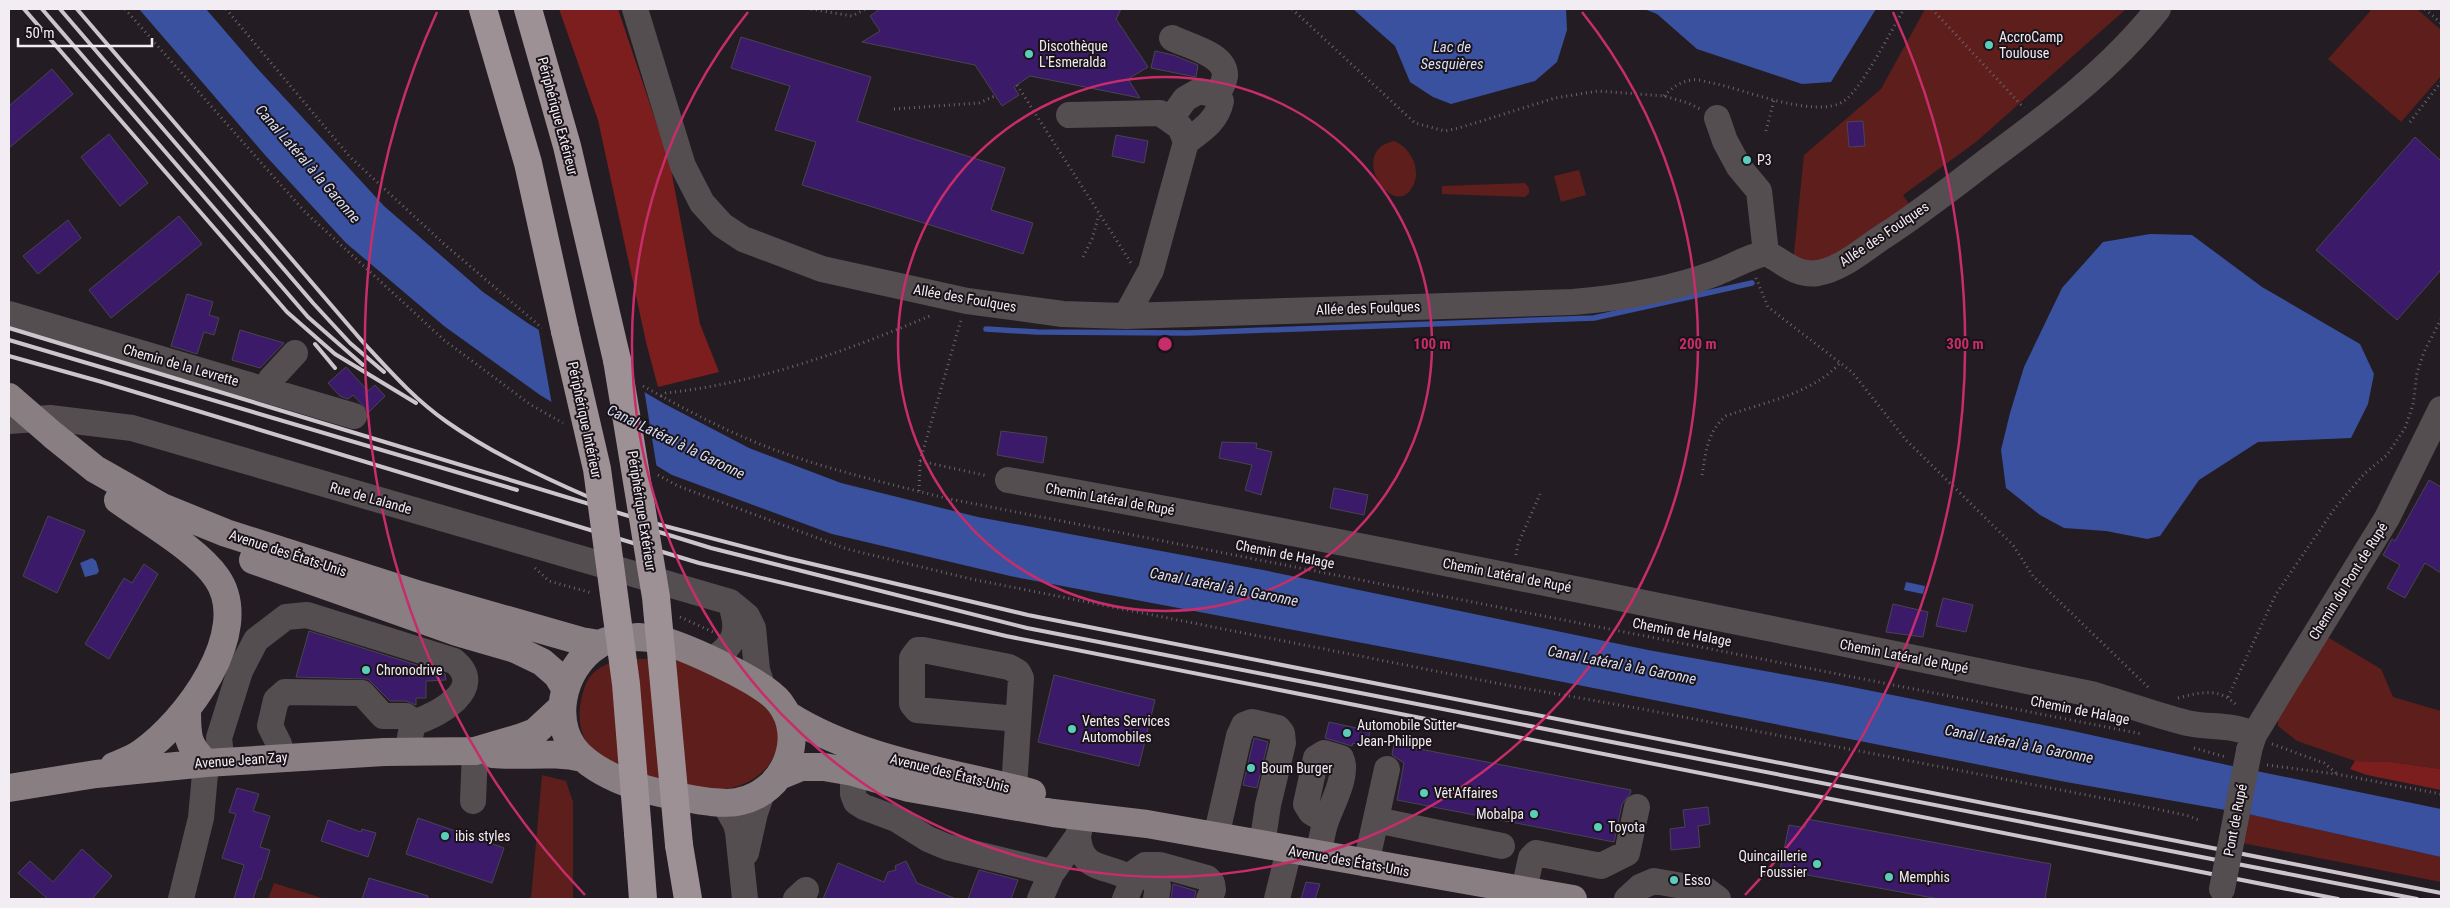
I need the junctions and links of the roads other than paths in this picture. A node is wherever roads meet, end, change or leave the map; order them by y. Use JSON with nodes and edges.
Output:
{"nodes":[{"id":1,"x":482,"y":9,"type":"edge"},
{"id":2,"x":528,"y":9,"type":"edge"},
{"id":3,"x":635,"y":9,"type":"edge"},
{"id":4,"x":2158,"y":9,"type":"edge"},
{"id":5,"x":1172,"y":38,"type":"dead end"},
{"id":6,"x":1217,"y":95,"type":"junction"},
{"id":7,"x":1069,"y":115,"type":"dead end"},
{"id":8,"x":1717,"y":118,"type":"road end"},
{"id":9,"x":1170,"y":120,"type":"junction"},
{"id":10,"x":1186,"y":142,"type":"junction"},
{"id":11,"x":1758,"y":255,"type":"junction"},
{"id":12,"x":9,"y":314,"type":"edge"},
{"id":13,"x":1126,"y":316,"type":"junction"},
{"id":14,"x":295,"y":353,"type":"dead end"},
{"id":15,"x":267,"y":390,"type":"junction"},
{"id":16,"x":9,"y":397,"type":"edge"},
{"id":17,"x":2441,"y":409,"type":"edge"},
{"id":18,"x":9,"y":416,"type":"edge"},
{"id":19,"x":354,"y":416,"type":"dead end"},
{"id":20,"x":9,"y":421,"type":"edge"},
{"id":21,"x":47,"y":440,"type":"junction"},
{"id":22,"x":1008,"y":480,"type":"road end"},
{"id":23,"x":118,"y":500,"type":"junction"},
{"id":24,"x":730,"y":602,"type":"junction"},
{"id":25,"x":599,"y":644,"type":"junction"},
{"id":26,"x":712,"y":660,"type":"junction"},
{"id":27,"x":763,"y":688,"type":"junction"},
{"id":28,"x":563,"y":698,"type":"junction"},
{"id":29,"x":187,"y":710,"type":"junction"},
{"id":30,"x":788,"y":715,"type":"junction"},
{"id":31,"x":1018,"y":719,"type":"dead end"},
{"id":32,"x":413,"y":722,"type":"junction"},
{"id":33,"x":2247,"y":747,"type":"junction"},
{"id":34,"x":404,"y":751,"type":"junction"},
{"id":35,"x":475,"y":751,"type":"junction"},
{"id":36,"x":282,"y":757,"type":"junction"},
{"id":37,"x":582,"y":758,"type":"junction"},
{"id":38,"x":206,"y":763,"type":"junction"},
{"id":39,"x":1388,"y":769,"type":"dead end"},
{"id":40,"x":853,"y":772,"type":"junction"},
{"id":41,"x":96,"y":774,"type":"junction"},
{"id":42,"x":771,"y":783,"type":"junction"},
{"id":43,"x":9,"y":788,"type":"edge"},
{"id":44,"x":1014,"y":789,"type":"junction"},
{"id":45,"x":473,"y":801,"type":"dead end"},
{"id":46,"x":724,"y":803,"type":"junction"},
{"id":47,"x":1637,"y":807,"type":"dead end"},
{"id":48,"x":1326,"y":820,"type":"dead end"},
{"id":49,"x":1376,"y":820,"type":"junction"},
{"id":50,"x":1147,"y":824,"type":"junction"},
{"id":51,"x":1080,"y":826,"type":"junction"},
{"id":52,"x":639,"y":837,"type":"junction"},
{"id":53,"x":1216,"y":837,"type":"junction"},
{"id":54,"x":679,"y":845,"type":"junction"},
{"id":55,"x":1262,"y":845,"type":"junction"},
{"id":56,"x":1502,"y":846,"type":"dead end"},
{"id":57,"x":1289,"y":850,"type":"junction"},
{"id":58,"x":1318,"y":855,"type":"junction"},
{"id":59,"x":1366,"y":864,"type":"junction"},
{"id":60,"x":743,"y":868,"type":"junction"},
{"id":61,"x":1127,"y":888,"type":"edge"},
{"id":62,"x":1045,"y":892,"type":"edge"},
{"id":63,"x":2220,"y":894,"type":"edge"},
{"id":64,"x":1523,"y":896,"type":"edge"},
{"id":65,"x":1562,"y":898,"type":"edge"},
{"id":66,"x":180,"y":899,"type":"edge"},
{"id":67,"x":630,"y":899,"type":"edge"},
{"id":68,"x":642,"y":899,"type":"edge"},
{"id":69,"x":675,"y":899,"type":"edge"},
{"id":70,"x":688,"y":899,"type":"edge"},
{"id":71,"x":745,"y":899,"type":"edge"},
{"id":72,"x":1156,"y":899,"type":"edge"},
{"id":73,"x":1209,"y":899,"type":"edge"},
{"id":74,"x":1277,"y":899,"type":"edge"},
{"id":75,"x":1627,"y":899,"type":"edge"},
{"id":76,"x":1718,"y":899,"type":"edge"}],
"edges":[{"from":1,"to":52,"type":"highway","name":"Périphérique Intérieur","bridge":true},
{"from":2,"to":54,"type":"highway","name":"Périphérique Extérieur","bridge":true},
{"from":3,"to":13,"type":"street","name":"Allée des Foulques"},
{"from":4,"to":11,"type":"street","name":"Allée des Foulques"},
{"from":5,"to":6,"type":"street"},
{"from":6,"to":9,"type":"street"},
{"from":6,"to":10,"type":"street"},
{"from":7,"to":9,"type":"street"},
{"from":8,"to":11,"type":"street"},
{"from":9,"to":10,"type":"street"},
{"from":10,"to":13,"type":"street"},
{"from":11,"to":13,"type":"street","name":"Allée des Foulques"},
{"from":12,"to":15,"type":"street","name":"Chemin de la Levrette"},
{"from":14,"to":15,"type":"street"},
{"from":15,"to":19,"type":"street","name":"Chemin de la Levrette"},
{"from":16,"to":21,"type":"main road","name":"Avenue des États-Unis","bridge":true},
{"from":17,"to":33,"type":"street","name":"Chemin du Pont de Rupé"},
{"from":18,"to":21,"type":"main road","name":"Avenue des États-Unis"},
{"from":20,"to":24,"type":"street","name":"Rue de Lalande"},
{"from":21,"to":23,"type":"main road","name":"Avenue des États-Unis"},
{"from":21,"to":25,"type":"main road","name":"Avenue des États-Unis"},
{"from":22,"to":33,"type":"street","name":"Chemin Latéral de Rupé"},
{"from":23,"to":28,"type":"main road","name":"Avenue des États-Unis"},
{"from":23,"to":29,"type":"main road"},
{"from":24,"to":26,"type":"street"},
{"from":24,"to":27,"type":"street","name":"Rue de Lalande"},
{"from":25,"to":26,"type":"main road"},
{"from":25,"to":28,"type":"main road","name":"Avenue Jean Zay"},
{"from":26,"to":27,"type":"main road"},
{"from":27,"to":30,"type":"main road"},
{"from":28,"to":35,"type":"main road","name":"Avenue Jean Zay"},
{"from":28,"to":37,"type":"main road"},
{"from":29,"to":38,"type":"main road"},
{"from":29,"to":41,"type":"main road"},
{"from":30,"to":42,"type":"main road"},
{"from":30,"to":44,"type":"main road","name":"Avenue des États-Unis"},
{"from":31,"to":44,"type":"street"},
{"from":32,"to":34,"type":"street"},
{"from":32,"to":36,"type":"street"},
{"from":32,"to":38,"type":"street"},
{"from":33,"to":63,"type":"street","name":"Pont de Rupé","bridge":true},
{"from":34,"to":35,"type":"main road","name":"Avenue Jean Zay"},
{"from":34,"to":36,"type":"main road","name":"Avenue Jean Zay"},
{"from":35,"to":37,"type":"main road","name":"Avenue Jean Zay"},
{"from":35,"to":45,"type":"street"},
{"from":36,"to":38,"type":"main road","name":"Avenue Jean Zay"},
{"from":37,"to":46,"type":"main road","name":"Avenue des États-Unis"},
{"from":38,"to":41,"type":"main road","name":"Avenue Jean Zay"},
{"from":38,"to":66,"type":"street"},
{"from":39,"to":49,"type":"street"},
{"from":40,"to":42,"type":"main road","name":"Avenue des États-Unis"},
{"from":40,"to":51,"type":"main road","name":"Avenue des États-Unis"},
{"from":40,"to":62,"type":"street"},
{"from":41,"to":43,"type":"main road","name":"Avenue Jean Zay"},
{"from":42,"to":46,"type":"main road","name":"Avenue des États-Unis"},
{"from":42,"to":60,"type":"street"},
{"from":44,"to":50,"type":"main road","name":"Avenue des États-Unis"},
{"from":46,"to":60,"type":"street"},
{"from":47,"to":64,"type":"street"},
{"from":48,"to":58,"type":"street"},
{"from":49,"to":56,"type":"street"},
{"from":49,"to":59,"type":"street"},
{"from":50,"to":51,"type":"main road","name":"Avenue des États-Unis"},
{"from":50,"to":53,"type":"main road","name":"Avenue des États-Unis"},
{"from":51,"to":61,"type":"street"},
{"from":51,"to":62,"type":"street"},
{"from":52,"to":67,"type":"highway"},
{"from":52,"to":68,"type":"highway"},
{"from":53,"to":55,"type":"main road","name":"Avenue des États-Unis"},
{"from":53,"to":55,"type":"street"},
{"from":54,"to":69,"type":"highway"},
{"from":54,"to":70,"type":"highway"},
{"from":55,"to":57,"type":"main road","name":"Avenue des États-Unis"},
{"from":57,"to":58,"type":"main road","name":"Avenue des États-Unis"},
{"from":57,"to":74,"type":"street"},
{"from":58,"to":59,"type":"main road","name":"Avenue des États-Unis"},
{"from":59,"to":64,"type":"main road","name":"Avenue des États-Unis"},
{"from":60,"to":71,"type":"street"},
{"from":61,"to":72,"type":"street"},
{"from":61,"to":73,"type":"street"},
{"from":64,"to":65,"type":"main road","name":"Avenue des États-Unis"},
{"from":75,"to":76,"type":"street"}]}
